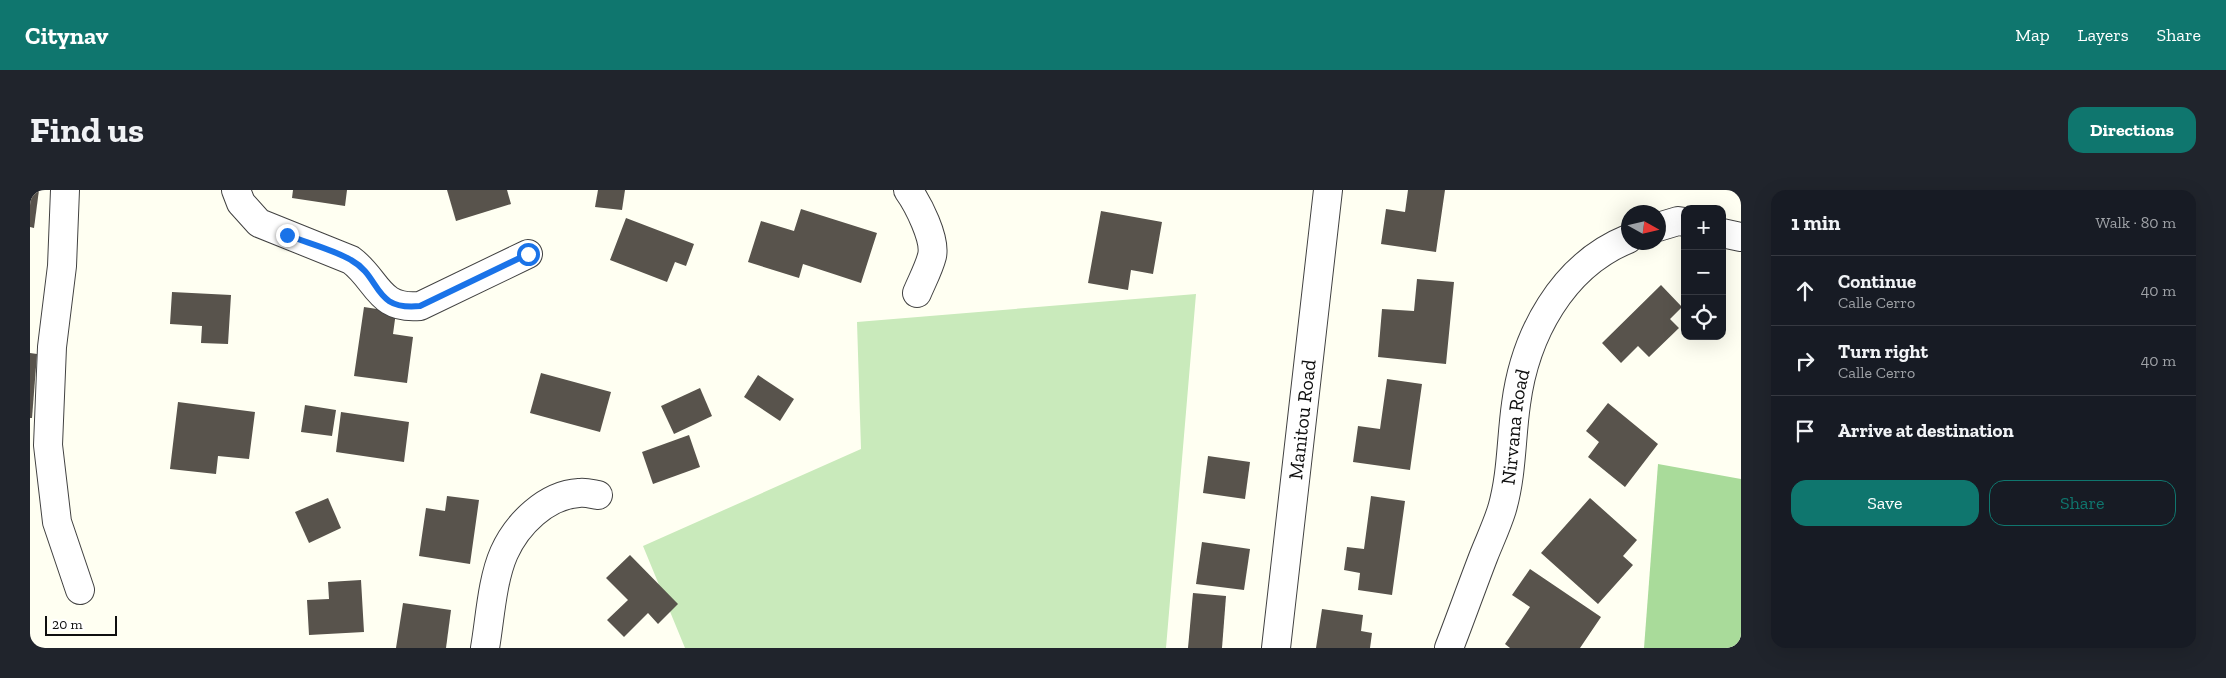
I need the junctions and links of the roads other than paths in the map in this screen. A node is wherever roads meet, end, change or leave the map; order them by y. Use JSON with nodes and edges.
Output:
{"nodes":[{"id":1,"x":64,"y":190,"type":"edge"},
{"id":2,"x":236,"y":190,"type":"edge"},
{"id":3,"x":908,"y":190,"type":"edge"},
{"id":4,"x":1328,"y":190,"type":"edge"},
{"id":5,"x":1621,"y":243,"type":"edge"},
{"id":6,"x":528,"y":254,"type":"dead end"},
{"id":7,"x":918,"y":293,"type":"dead end"},
{"id":8,"x":598,"y":495,"type":"dead end"},
{"id":9,"x":80,"y":590,"type":"dead end"},
{"id":10,"x":485,"y":648,"type":"edge"},
{"id":11,"x":1276,"y":648,"type":"edge"},
{"id":12,"x":1449,"y":648,"type":"edge"}],
"edges":[{"from":1,"to":9,"type":"street"},
{"from":2,"to":6,"type":"street"},
{"from":3,"to":7,"type":"street"},
{"from":4,"to":11,"type":"street","name":"Manitou Road"},
{"from":5,"to":12,"type":"street","name":"Nirvana Road"},
{"from":8,"to":10,"type":"street"}]}
